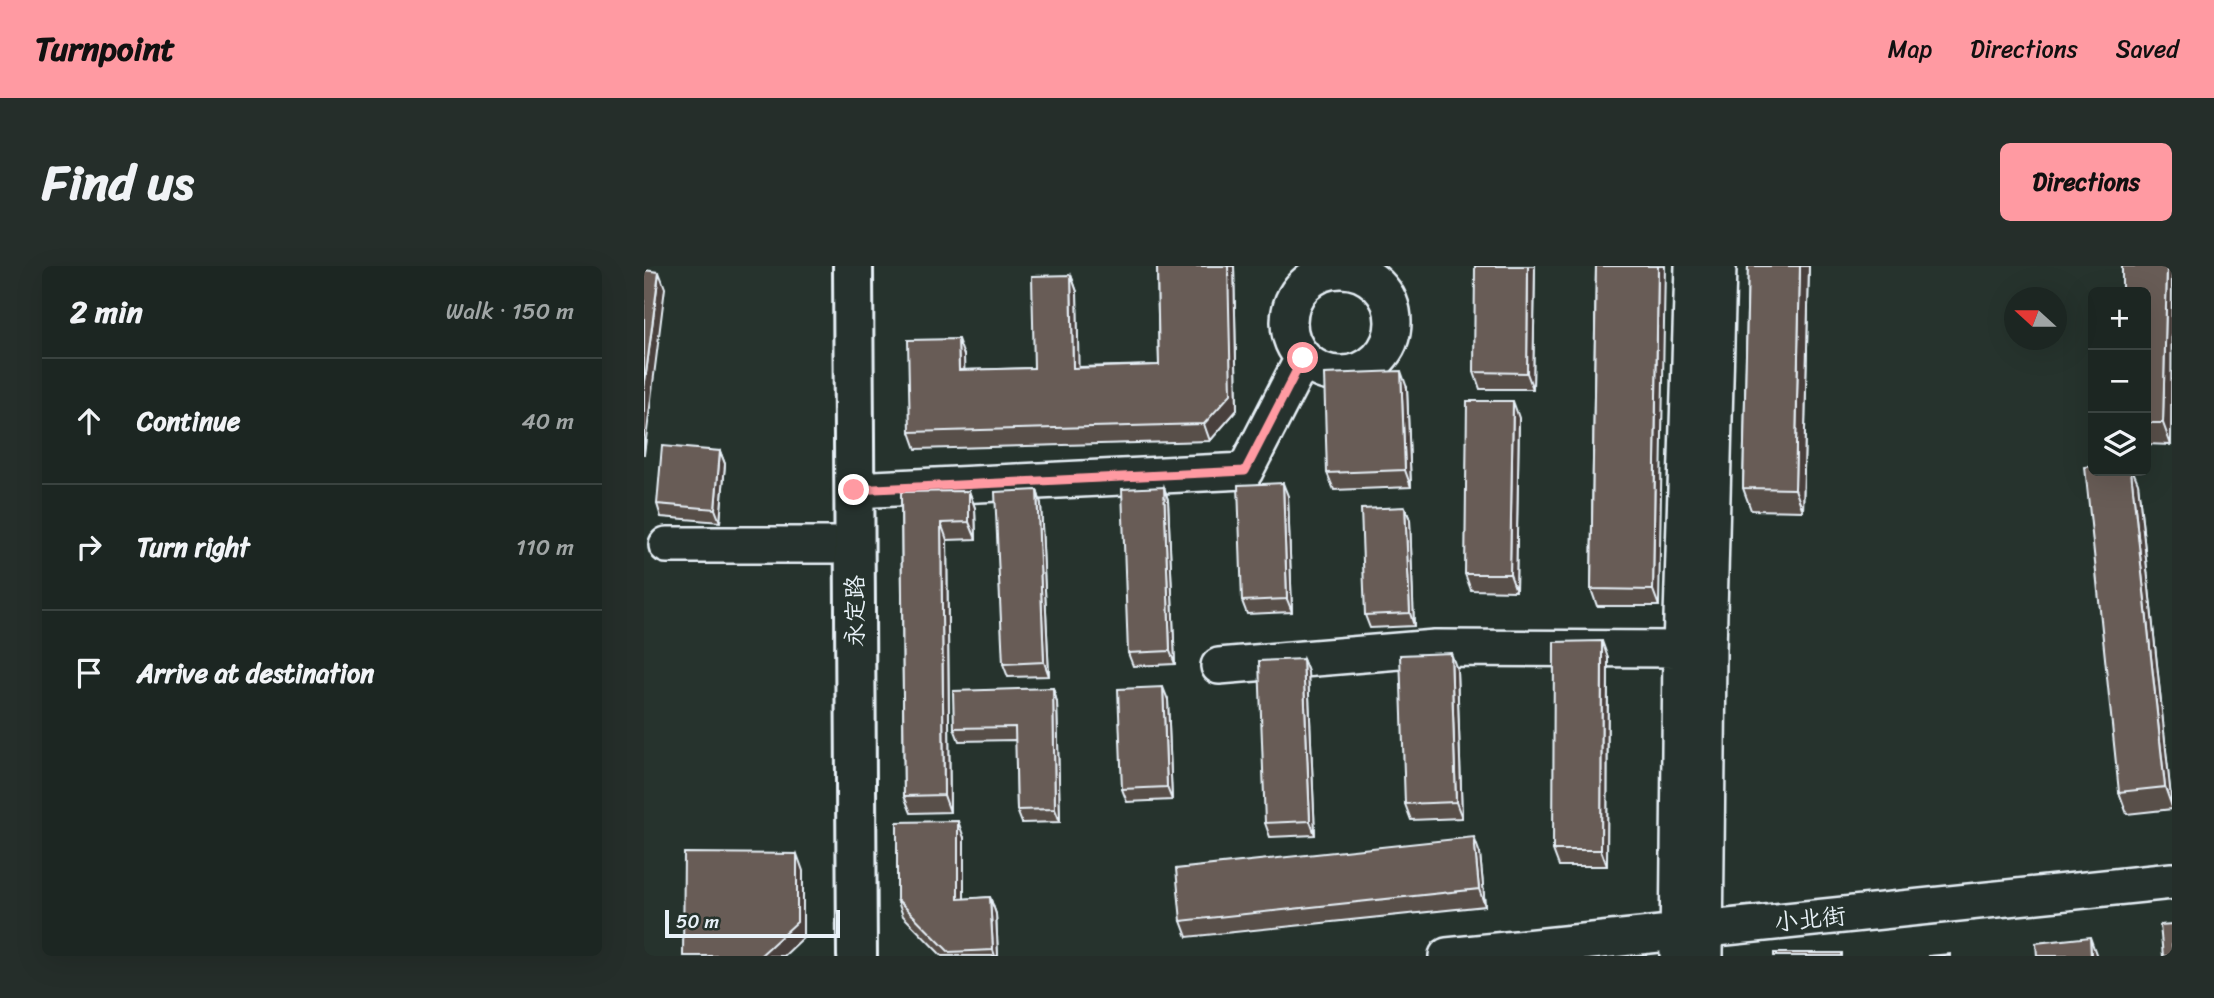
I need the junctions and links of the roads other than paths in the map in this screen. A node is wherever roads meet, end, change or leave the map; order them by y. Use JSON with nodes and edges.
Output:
{"nodes":[{"id":1,"x":853,"y":266,"type":"edge"},
{"id":2,"x":1390,"y":266,"type":"edge"},
{"id":3,"x":1693,"y":266,"type":"edge"},
{"id":4,"x":1718,"y":266,"type":"edge"},
{"id":5,"x":1390,"y":303,"type":"junction"},
{"id":6,"x":1303,"y":358,"type":"junction"},
{"id":7,"x":854,"y":490,"type":"junction"},
{"id":8,"x":667,"y":545,"type":"dead end"},
{"id":9,"x":854,"y":545,"type":"junction"},
{"id":10,"x":1681,"y":649,"type":"junction"},
{"id":11,"x":1219,"y":666,"type":"dead end"},
{"id":12,"x":2172,"y":881,"type":"edge"},
{"id":13,"x":1692,"y":944,"type":"edge"},
{"id":14,"x":857,"y":956,"type":"edge"},
{"id":15,"x":1447,"y":956,"type":"edge"}],
"edges":[{"from":1,"to":7,"type":"main road","name":"永定路"},
{"from":2,"to":5,"type":"street"},
{"from":3,"to":10,"type":"street"},
{"from":4,"to":13,"type":"street"},
{"from":5,"to":6,"type":"street"},
{"from":5,"to":6,"type":"street"},
{"from":6,"to":7,"type":"street"},
{"from":7,"to":9,"type":"main road","name":"永定路"},
{"from":8,"to":9,"type":"street"},
{"from":9,"to":14,"type":"main road","name":"永定路"},
{"from":10,"to":11,"type":"street"},
{"from":10,"to":13,"type":"street"},
{"from":12,"to":13,"type":"street","name":"小北街"},
{"from":13,"to":15,"type":"street","name":"小北街"}]}
